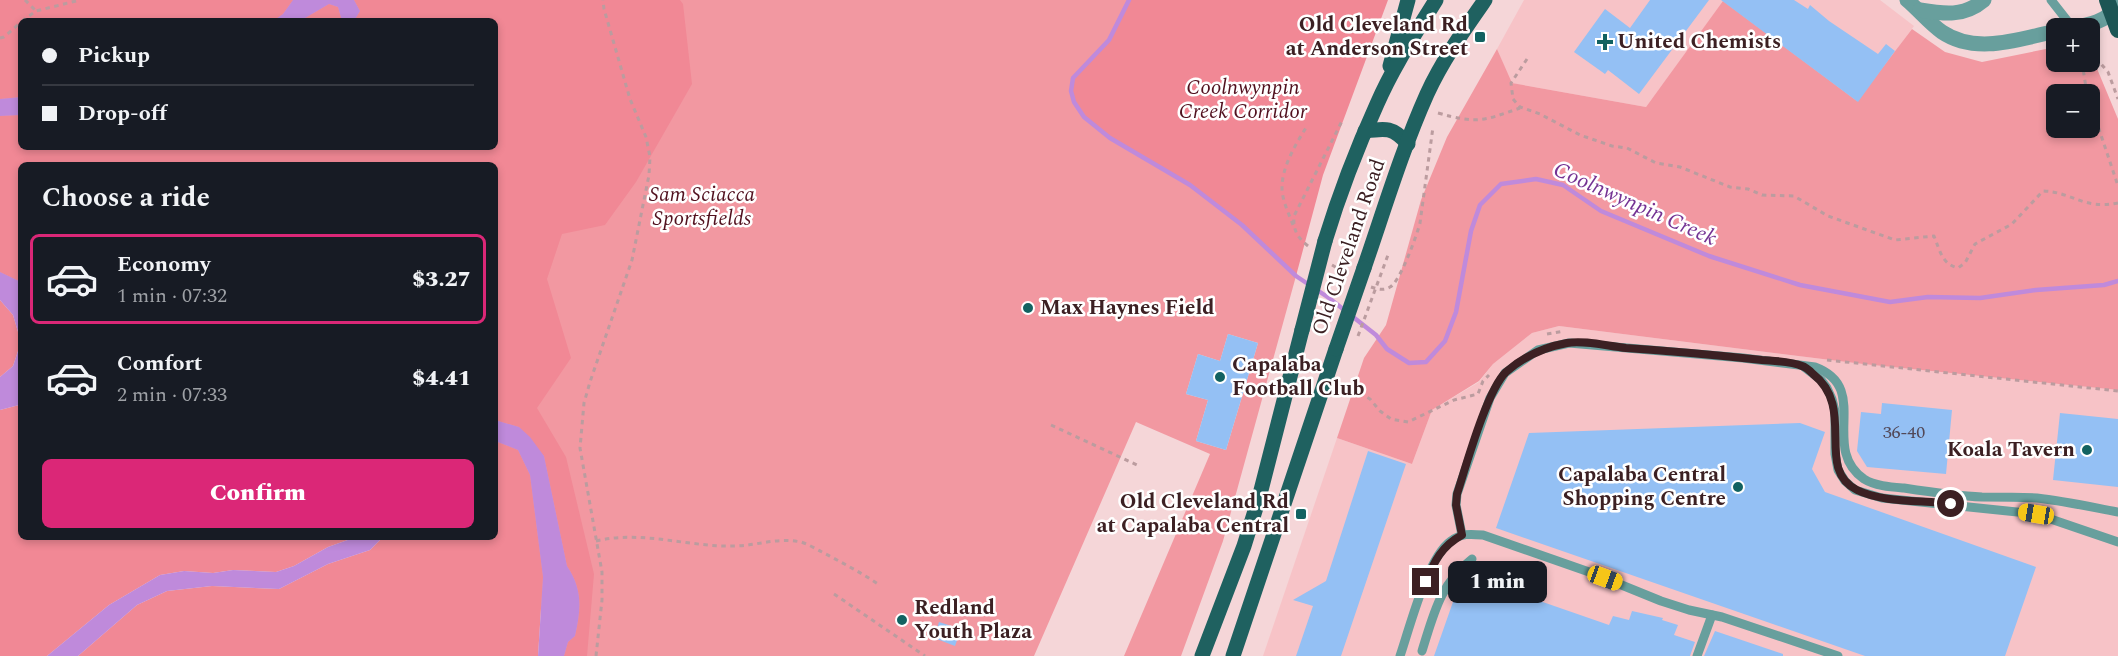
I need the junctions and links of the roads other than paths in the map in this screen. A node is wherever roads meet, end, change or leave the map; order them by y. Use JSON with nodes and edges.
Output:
{"nodes":[{"id":1,"x":1408,"y":0,"type":"edge"},
{"id":2,"x":1436,"y":0,"type":"edge"},
{"id":3,"x":1485,"y":0,"type":"edge"},
{"id":4,"x":1907,"y":0,"type":"edge"},
{"id":5,"x":1984,"y":0,"type":"edge"},
{"id":6,"x":2051,"y":0,"type":"edge"},
{"id":7,"x":2112,"y":6,"type":"edge"},
{"id":8,"x":1920,"y":10,"type":"junction"},
{"id":9,"x":2064,"y":18,"type":"edge"},
{"id":10,"x":2098,"y":18,"type":"edge"},
{"id":11,"x":2118,"y":30,"type":"edge"},
{"id":12,"x":2046,"y":33,"type":"edge"},
{"id":13,"x":1385,"y":87,"type":"junction"},
{"id":14,"x":1365,"y":131,"type":"junction"},
{"id":15,"x":1408,"y":144,"type":"junction"},
{"id":16,"x":1802,"y":366,"type":"junction"},
{"id":17,"x":2118,"y":512,"type":"edge"},
{"id":18,"x":1462,"y":535,"type":"junction"},
{"id":19,"x":2118,"y":542,"type":"edge"},
{"id":20,"x":1472,"y":559,"type":"dead end"},
{"id":21,"x":1712,"y":615,"type":"junction"},
{"id":22,"x":1409,"y":629,"type":"junction"},
{"id":23,"x":1427,"y":636,"type":"junction"},
{"id":24,"x":1422,"y":651,"type":"dead end"},
{"id":25,"x":1202,"y":656,"type":"edge"},
{"id":26,"x":1233,"y":656,"type":"edge"},
{"id":27,"x":1400,"y":656,"type":"edge"},
{"id":28,"x":1697,"y":656,"type":"edge"},
{"id":29,"x":1838,"y":656,"type":"edge"}],
"edges":[{"from":1,"to":13,"type":"main road"},
{"from":2,"to":13,"type":"main road","name":"Old Cleveland Road"},
{"from":3,"to":15,"type":"main road","name":"Old Cleveland Road"},
{"from":4,"to":8,"type":"street"},
{"from":5,"to":8,"type":"street"},
{"from":6,"to":9,"type":"lane"},
{"from":7,"to":10,"type":"street"},
{"from":7,"to":11,"type":"highway"},
{"from":8,"to":12,"type":"street"},
{"from":13,"to":14,"type":"main road","name":"Old Cleveland Road"},
{"from":14,"to":15,"type":"main road"},
{"from":14,"to":25,"type":"main road","name":"Old Cleveland Road","bridge":true},
{"from":15,"to":26,"type":"main road","name":"Old Cleveland Road","bridge":true},
{"from":16,"to":17,"type":"lane"},
{"from":16,"to":18,"type":"lane"},
{"from":16,"to":19,"type":"lane"},
{"from":18,"to":21,"type":"lane"},
{"from":18,"to":22,"type":"lane"},
{"from":20,"to":23,"type":"lane"},
{"from":21,"to":28,"type":"lane"},
{"from":21,"to":29,"type":"lane"},
{"from":22,"to":23,"type":"lane"},
{"from":22,"to":27,"type":"lane"},
{"from":23,"to":24,"type":"lane"}]}
